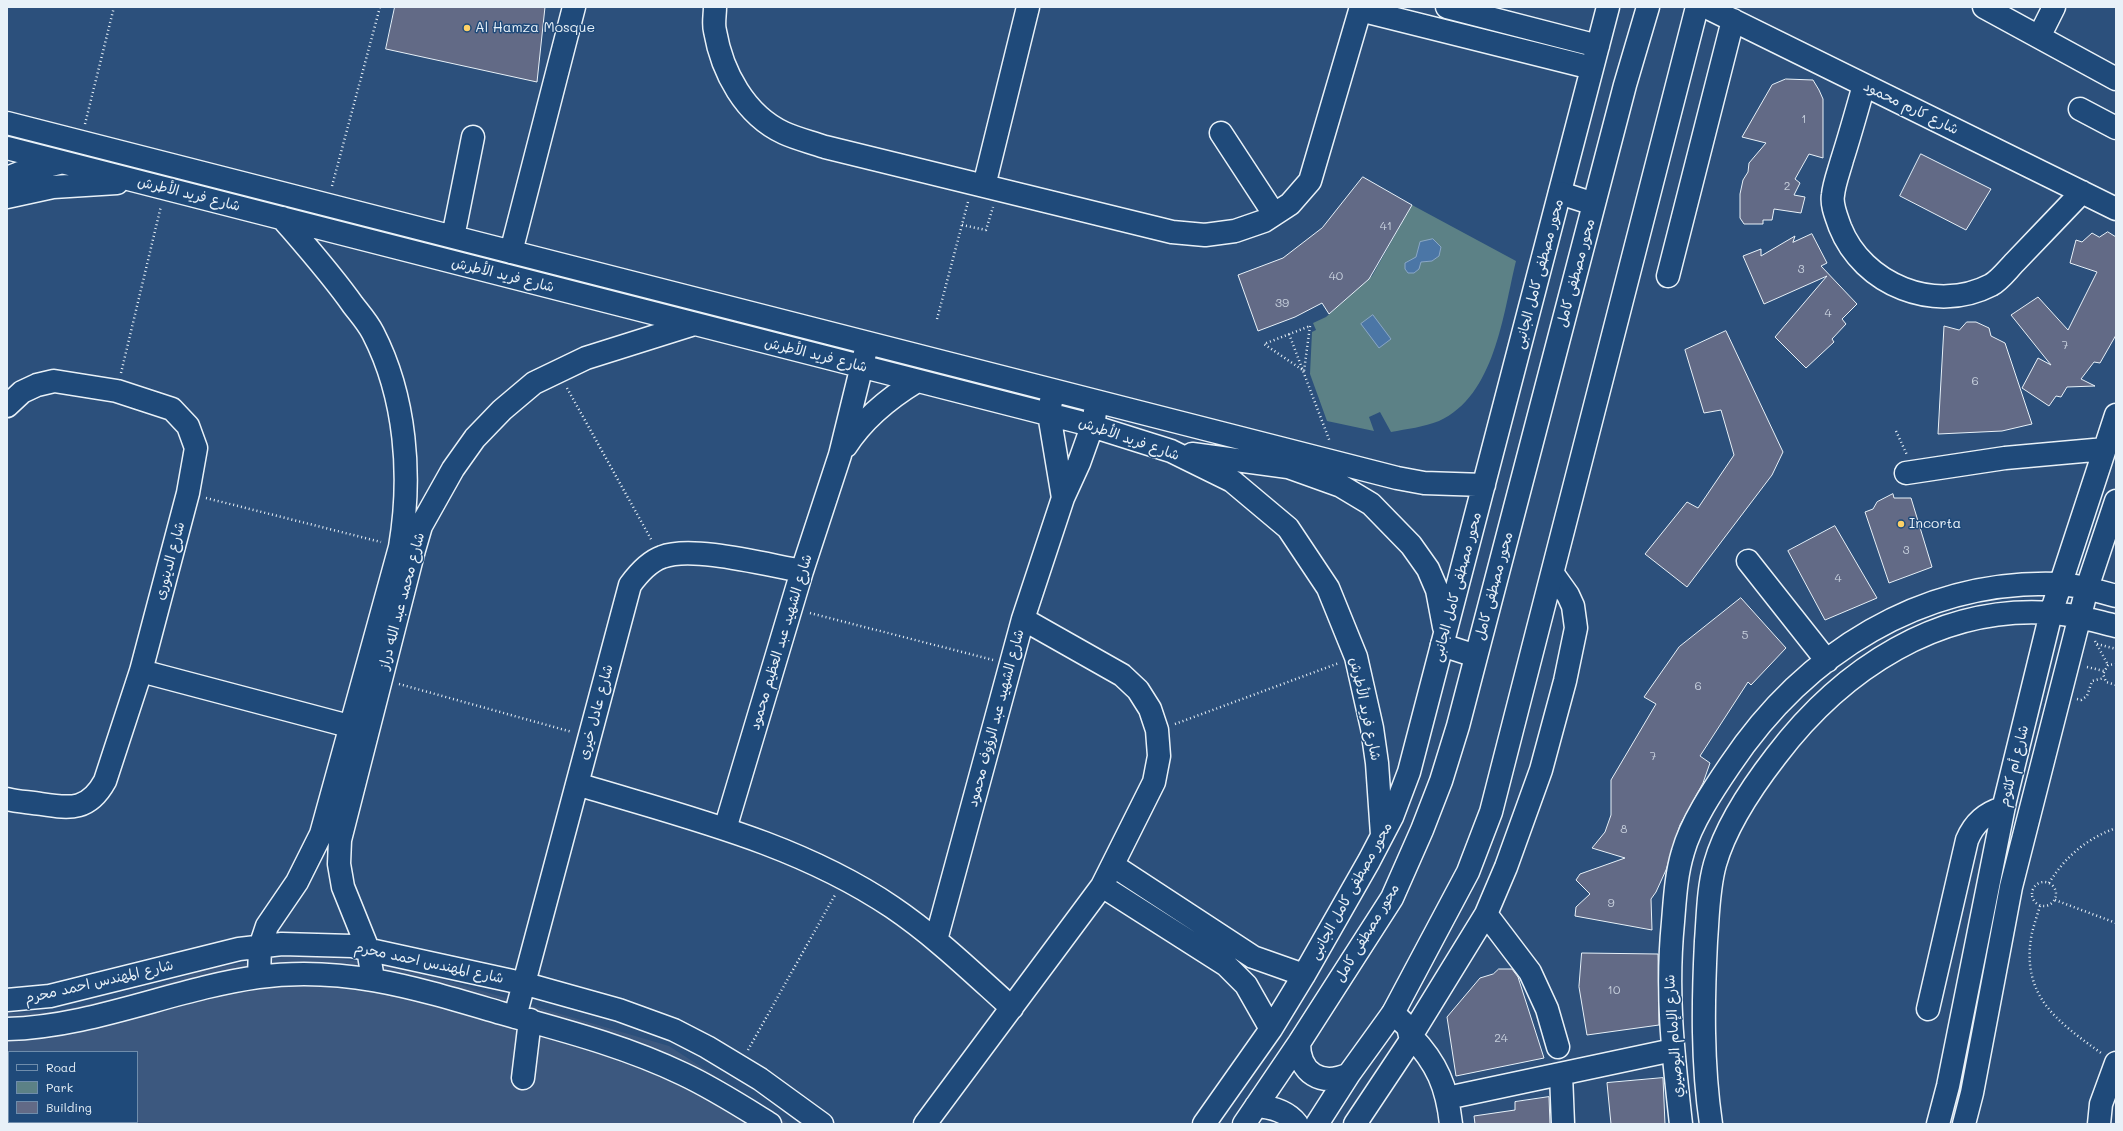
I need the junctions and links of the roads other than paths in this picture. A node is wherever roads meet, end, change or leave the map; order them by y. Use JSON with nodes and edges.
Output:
{"nodes":[{"id":1,"x":574,"y":7,"type":"edge"},
{"id":2,"x":715,"y":7,"type":"edge"},
{"id":3,"x":1028,"y":7,"type":"edge"},
{"id":4,"x":1447,"y":7,"type":"edge"},
{"id":5,"x":1608,"y":7,"type":"edge"},
{"id":6,"x":1648,"y":7,"type":"edge"},
{"id":7,"x":1697,"y":7,"type":"edge"},
{"id":8,"x":1706,"y":7,"type":"edge"},
{"id":9,"x":2054,"y":7,"type":"edge"},
{"id":10,"x":1360,"y":9,"type":"edge"},
{"id":11,"x":1991,"y":9,"type":"edge"},
{"id":12,"x":1733,"y":20,"type":"junction"},
{"id":13,"x":2039,"y":37,"type":"junction"},
{"id":14,"x":1598,"y":46,"type":"junction"},
{"id":15,"x":1592,"y":68,"type":"junction"},
{"id":16,"x":2116,"y":79,"type":"edge"},
{"id":17,"x":1864,"y":84,"type":"junction"},
{"id":18,"x":2080,"y":109,"type":"dead end"},
{"id":19,"x":7,"y":123,"type":"edge"},
{"id":20,"x":2116,"y":128,"type":"edge"},
{"id":21,"x":1220,"y":133,"type":"dead end"},
{"id":22,"x":473,"y":137,"type":"dead end"},
{"id":23,"x":76,"y":141,"type":"junction"},
{"id":24,"x":7,"y":148,"type":"edge"},
{"id":25,"x":64,"y":162,"type":"junction"},
{"id":26,"x":7,"y":178,"type":"edge"},
{"id":27,"x":142,"y":183,"type":"junction"},
{"id":28,"x":985,"y":186,"type":"junction"},
{"id":29,"x":2082,"y":192,"type":"junction"},
{"id":30,"x":1560,"y":193,"type":"junction"},
{"id":31,"x":7,"y":197,"type":"edge"},
{"id":32,"x":1594,"y":204,"type":"junction"},
{"id":33,"x":2116,"y":209,"type":"edge"},
{"id":34,"x":1274,"y":214,"type":"junction"},
{"id":35,"x":282,"y":218,"type":"junction"},
{"id":36,"x":408,"y":226,"type":"junction"},
{"id":37,"x":453,"y":237,"type":"junction"},
{"id":38,"x":402,"y":249,"type":"junction"},
{"id":39,"x":511,"y":252,"type":"junction"},
{"id":40,"x":1668,"y":276,"type":"dead end"},
{"id":41,"x":694,"y":324,"type":"junction"},
{"id":42,"x":867,"y":343,"type":"junction"},
{"id":43,"x":861,"y":367,"type":"junction"},
{"id":44,"x":917,"y":381,"type":"junction"},
{"id":45,"x":1061,"y":392,"type":"junction"},
{"id":46,"x":1089,"y":400,"type":"junction"},
{"id":47,"x":7,"y":406,"type":"edge"},
{"id":48,"x":1049,"y":414,"type":"junction"},
{"id":49,"x":2116,"y":415,"type":"edge"},
{"id":50,"x":1092,"y":426,"type":"junction"},
{"id":51,"x":2105,"y":449,"type":"junction"},
{"id":52,"x":1171,"y":451,"type":"junction"},
{"id":53,"x":840,"y":455,"type":"junction"},
{"id":54,"x":1906,"y":473,"type":"road end"},
{"id":55,"x":1484,"y":485,"type":"junction"},
{"id":56,"x":1063,"y":498,"type":"junction"},
{"id":57,"x":2116,"y":501,"type":"edge"},
{"id":58,"x":407,"y":548,"type":"junction"},
{"id":59,"x":1748,"y":561,"type":"dead end"},
{"id":60,"x":802,"y":571,"type":"junction"},
{"id":61,"x":1553,"y":574,"type":"junction"},
{"id":62,"x":2060,"y":584,"type":"junction"},
{"id":63,"x":2024,"y":585,"type":"junction"},
{"id":64,"x":2087,"y":588,"type":"junction"},
{"id":65,"x":2116,"y":596,"type":"edge"},
{"id":66,"x":2017,"y":613,"type":"junction"},
{"id":67,"x":2052,"y":613,"type":"junction"},
{"id":68,"x":2081,"y":617,"type":"junction"},
{"id":69,"x":1023,"y":618,"type":"junction"},
{"id":70,"x":2116,"y":626,"type":"edge"},
{"id":71,"x":1444,"y":640,"type":"junction"},
{"id":72,"x":1476,"y":656,"type":"junction"},
{"id":73,"x":1827,"y":661,"type":"junction"},
{"id":74,"x":141,"y":671,"type":"junction"},
{"id":75,"x":359,"y":728,"type":"junction"},
{"id":76,"x":578,"y":784,"type":"junction"},
{"id":77,"x":7,"y":799,"type":"edge"},
{"id":78,"x":2003,"y":808,"type":"junction"},
{"id":79,"x":725,"y":829,"type":"junction"},
{"id":80,"x":1382,"y":835,"type":"junction"},
{"id":81,"x":331,"y":837,"type":"junction"},
{"id":82,"x":1114,"y":866,"type":"junction"},
{"id":83,"x":1102,"y":886,"type":"junction"},
{"id":84,"x":1486,"y":914,"type":"junction"},
{"id":85,"x":936,"y":940,"type":"junction"},
{"id":86,"x":260,"y":947,"type":"junction"},
{"id":87,"x":368,"y":950,"type":"junction"},
{"id":88,"x":1304,"y":975,"type":"junction"},
{"id":89,"x":259,"y":977,"type":"junction"},
{"id":90,"x":373,"y":979,"type":"junction"},
{"id":91,"x":526,"y":984,"type":"junction"},
{"id":92,"x":7,"y":1000,"type":"edge"},
{"id":93,"x":1012,"y":1008,"type":"junction"},
{"id":94,"x":1928,"y":1009,"type":"dead end"},
{"id":95,"x":1392,"y":1013,"type":"junction"},
{"id":96,"x":522,"y":1018,"type":"junction"},
{"id":97,"x":7,"y":1029,"type":"edge"},
{"id":98,"x":1271,"y":1029,"type":"junction"},
{"id":99,"x":1411,"y":1036,"type":"junction"},
{"id":100,"x":1300,"y":1043,"type":"junction"},
{"id":101,"x":1558,"y":1047,"type":"dead end"},
{"id":102,"x":1673,"y":1050,"type":"junction"},
{"id":103,"x":2116,"y":1063,"type":"edge"},
{"id":104,"x":1349,"y":1074,"type":"junction"},
{"id":105,"x":1561,"y":1074,"type":"junction"},
{"id":106,"x":523,"y":1078,"type":"dead end"},
{"id":107,"x":1446,"y":1098,"type":"junction"},
{"id":108,"x":1256,"y":1106,"type":"junction"},
{"id":109,"x":770,"y":1124,"type":"edge"},
{"id":110,"x":822,"y":1124,"type":"edge"},
{"id":111,"x":925,"y":1124,"type":"edge"},
{"id":112,"x":1204,"y":1124,"type":"edge"},
{"id":113,"x":1244,"y":1124,"type":"edge"},
{"id":114,"x":1297,"y":1124,"type":"edge"},
{"id":115,"x":1317,"y":1124,"type":"edge"},
{"id":116,"x":1355,"y":1124,"type":"edge"},
{"id":117,"x":1451,"y":1124,"type":"edge"},
{"id":118,"x":1563,"y":1124,"type":"edge"},
{"id":119,"x":1681,"y":1124,"type":"edge"},
{"id":120,"x":1711,"y":1124,"type":"edge"},
{"id":121,"x":1938,"y":1124,"type":"edge"},
{"id":122,"x":1964,"y":1124,"type":"edge"},
{"id":123,"x":2099,"y":1124,"type":"edge"}],
"edges":[{"from":1,"to":39,"type":"street"},
{"from":2,"to":28,"type":"street"},
{"from":3,"to":28,"type":"street"},
{"from":4,"to":14,"type":"street"},
{"from":5,"to":14,"type":"street","name":"محور مصطفى كامل الجانبى"},
{"from":6,"to":32,"type":"street","name":"محور مصطفى كامل"},
{"from":7,"to":61,"type":"street"},
{"from":8,"to":12,"type":"street","name":"شارع كارم محمود"},
{"from":9,"to":13,"type":"street"},
{"from":10,"to":15,"type":"street"},
{"from":10,"to":34,"type":"street"},
{"from":11,"to":13,"type":"street"},
{"from":12,"to":17,"type":"street","name":"شارع كارم محمود"},
{"from":12,"to":40,"type":"street"},
{"from":13,"to":16,"type":"street"},
{"from":14,"to":15,"type":"street","name":"محور مصطفى كامل الجانبى"},
{"from":15,"to":30,"type":"street","name":"محور مصطفى كامل الجانبى"},
{"from":17,"to":29,"type":"street","name":"شارع كارم محمود"},
{"from":17,"to":29,"type":"street"},
{"from":18,"to":20,"type":"street"},
{"from":19,"to":23,"type":"street","name":"شارع فريد الأطرش"},
{"from":21,"to":34,"type":"street"},
{"from":22,"to":37,"type":"street"},
{"from":23,"to":25,"type":"street"},
{"from":23,"to":36,"type":"street","name":"شارع فريد الأطرش"},
{"from":24,"to":25,"type":"street","name":"شارع فريد الأطرش"},
{"from":25,"to":26,"type":"street"},
{"from":25,"to":27,"type":"street","name":"شارع فريد الأطرش"},
{"from":27,"to":31,"type":"street"},
{"from":27,"to":35,"type":"street","name":"شارع فريد الأطرش"},
{"from":28,"to":34,"type":"street"},
{"from":29,"to":33,"type":"street","name":"شارع كارم محمود"},
{"from":30,"to":32,"type":"street"},
{"from":30,"to":55,"type":"street","name":"محور مصطفى كامل الجانبى"},
{"from":32,"to":72,"type":"street","name":"محور مصطفى كامل"},
{"from":35,"to":38,"type":"street","name":"شارع فريد الأطرش"},
{"from":35,"to":58,"type":"street","name":"شارع محمد عبد الله دراز"},
{"from":36,"to":37,"type":"street","name":"شارع فريد الأطرش"},
{"from":36,"to":38,"type":"street"},
{"from":37,"to":39,"type":"street","name":"شارع فريد الأطرش"},
{"from":38,"to":41,"type":"street","name":"شارع فريد الأطرش"},
{"from":39,"to":42,"type":"street","name":"شارع فريد الأطرش"},
{"from":41,"to":43,"type":"street","name":"شارع فريد الأطرش"},
{"from":41,"to":58,"type":"street","name":"شارع محمد عبد الله دراز"},
{"from":42,"to":43,"type":"street","name":"شارع الشهيد عبد العظيم محمود"},
{"from":42,"to":45,"type":"street","name":"شارع فريد الأطرش"},
{"from":43,"to":44,"type":"street","name":"شارع فريد الأطرش"},
{"from":43,"to":53,"type":"street","name":"شارع الشهيد عبد العظيم محمود"},
{"from":44,"to":48,"type":"street","name":"شارع فريد الأطرش"},
{"from":44,"to":53,"type":"street","name":"شارع الشهيد عبد العظيم محمود"},
{"from":45,"to":46,"type":"street","name":"شارع فريد الأطرش"},
{"from":45,"to":48,"type":"street","name":"شارع الشهيد عبد الرؤوف محمود"},
{"from":46,"to":50,"type":"street","name":"شارع الشهيد عبد الرؤوف محمود"},
{"from":46,"to":55,"type":"street","name":"شارع فريد الأطرش"},
{"from":47,"to":74,"type":"street","name":"شارع الدينورى"},
{"from":48,"to":50,"type":"street","name":"شارع فريد الأطرش"},
{"from":48,"to":56,"type":"street","name":"شارع الشهيد عبد الرؤوف محمود"},
{"from":49,"to":51,"type":"street","name":"شارع أم كلثوم"},
{"from":50,"to":52,"type":"street","name":"شارع فريد الأطرش"},
{"from":50,"to":56,"type":"street","name":"شارع الشهيد عبد الرؤوف محمود"},
{"from":51,"to":54,"type":"street"},
{"from":51,"to":62,"type":"street","name":"شارع أم كلثوم"},
{"from":52,"to":71,"type":"street"},
{"from":52,"to":80,"type":"street","name":"شارع فريد الأطرش"},
{"from":53,"to":60,"type":"street","name":"شارع الشهيد عبد العظيم محمود"},
{"from":55,"to":71,"type":"street","name":"محور مصطفى كامل الجانبى"},
{"from":56,"to":69,"type":"street","name":"شارع الشهيد عبد الرؤوف محمود"},
{"from":57,"to":64,"type":"street","name":"شارع أم كلثوم"},
{"from":58,"to":75,"type":"street","name":"شارع محمد عبد الله دراز"},
{"from":58,"to":75,"type":"street","name":"شارع محمد عبد الله دراز"},
{"from":59,"to":73,"type":"street"},
{"from":60,"to":76,"type":"street","name":"شارع عادل خيرى"},
{"from":60,"to":79,"type":"street","name":"شارع الشهيد عبد العظيم محمود"},
{"from":61,"to":84,"type":"street"},
{"from":61,"to":95,"type":"street"},
{"from":62,"to":63,"type":"street","name":"شارع الإمام البوصيري"},
{"from":62,"to":64,"type":"street","name":"شارع الإمام البوصيري"},
{"from":62,"to":67,"type":"street","name":"شارع أم كلثوم"},
{"from":63,"to":66,"type":"street"},
{"from":63,"to":73,"type":"street","name":"شارع الإمام البوصيري"},
{"from":64,"to":65,"type":"street","name":"شارع الإمام البوصيري"},
{"from":64,"to":68,"type":"street","name":"شارع أم كلثوم"},
{"from":66,"to":67,"type":"street"},
{"from":66,"to":120,"type":"street"},
{"from":67,"to":68,"type":"street"},
{"from":67,"to":78,"type":"street","name":"شارع أم كلثوم"},
{"from":68,"to":70,"type":"street"},
{"from":68,"to":122,"type":"street","name":"شارع أم كلثوم"},
{"from":69,"to":82,"type":"street"},
{"from":69,"to":85,"type":"street","name":"شارع الشهيد عبد الرؤوف محمود"},
{"from":71,"to":72,"type":"street"},
{"from":71,"to":80,"type":"street","name":"محور مصطفى كامل الجانبى"},
{"from":72,"to":100,"type":"street","name":"محور مصطفى كامل"},
{"from":73,"to":102,"type":"street","name":"شارع الإمام البوصيري"},
{"from":74,"to":75,"type":"street"},
{"from":74,"to":77,"type":"street","name":"شارع الدينورى"},
{"from":75,"to":81,"type":"street","name":"شارع محمد عبد الله دراز"},
{"from":76,"to":79,"type":"street"},
{"from":76,"to":91,"type":"street","name":"شارع عادل خيرى"},
{"from":78,"to":94,"type":"street"},
{"from":78,"to":121,"type":"street","name":"شارع أم كلثوم"},
{"from":79,"to":85,"type":"street"},
{"from":80,"to":88,"type":"street","name":"محور مصطفى كامل الجانبى"},
{"from":81,"to":86,"type":"street","name":"شارع محمد عبد الله دراز"},
{"from":81,"to":87,"type":"street","name":"شارع محمد عبد الله دراز"},
{"from":82,"to":83,"type":"street"},
{"from":82,"to":88,"type":"street"},
{"from":83,"to":93,"type":"street"},
{"from":83,"to":98,"type":"street"},
{"from":84,"to":99,"type":"street"},
{"from":84,"to":101,"type":"street"},
{"from":85,"to":93,"type":"street"},
{"from":86,"to":87,"type":"street","name":"شارع المهندس احمد محرم"},
{"from":86,"to":89,"type":"street","name":"شارع محمد عبد الله دراز"},
{"from":86,"to":92,"type":"street","name":"شارع المهندس احمد محرم"},
{"from":87,"to":90,"type":"street","name":"شارع محمد عبد الله دراز"},
{"from":87,"to":91,"type":"street","name":"شارع المهندس احمد محرم"},
{"from":88,"to":98,"type":"street","name":"محور مصطفى كامل الجانبى"},
{"from":89,"to":90,"type":"street","name":"شارع المهندس احمد محرم"},
{"from":89,"to":97,"type":"street","name":"شارع المهندس احمد محرم"},
{"from":90,"to":96,"type":"street","name":"شارع المهندس احمد محرم"},
{"from":91,"to":96,"type":"street","name":"شارع عادل خيرى"},
{"from":91,"to":110,"type":"street","name":"شارع المهندس احمد محرم"},
{"from":93,"to":111,"type":"street"},
{"from":95,"to":99,"type":"street"},
{"from":95,"to":104,"type":"street"},
{"from":96,"to":106,"type":"street","name":"شارع عادل خيرى"},
{"from":96,"to":109,"type":"street","name":"شارع المهندس احمد محرم"},
{"from":98,"to":112,"type":"street","name":"محور مصطفى كامل الجانبى"},
{"from":99,"to":107,"type":"street"},
{"from":99,"to":116,"type":"street"},
{"from":100,"to":104,"type":"street"},
{"from":100,"to":108,"type":"street","name":"محور مصطفى كامل"},
{"from":102,"to":105,"type":"street"},
{"from":102,"to":119,"type":"street","name":"شارع الإمام البوصيري"},
{"from":103,"to":123,"type":"street"},
{"from":104,"to":115,"type":"street"},
{"from":105,"to":107,"type":"street"},
{"from":105,"to":118,"type":"street"},
{"from":107,"to":117,"type":"street"},
{"from":108,"to":113,"type":"street","name":"محور مصطفى كامل"},
{"from":108,"to":114,"type":"street"}]}
